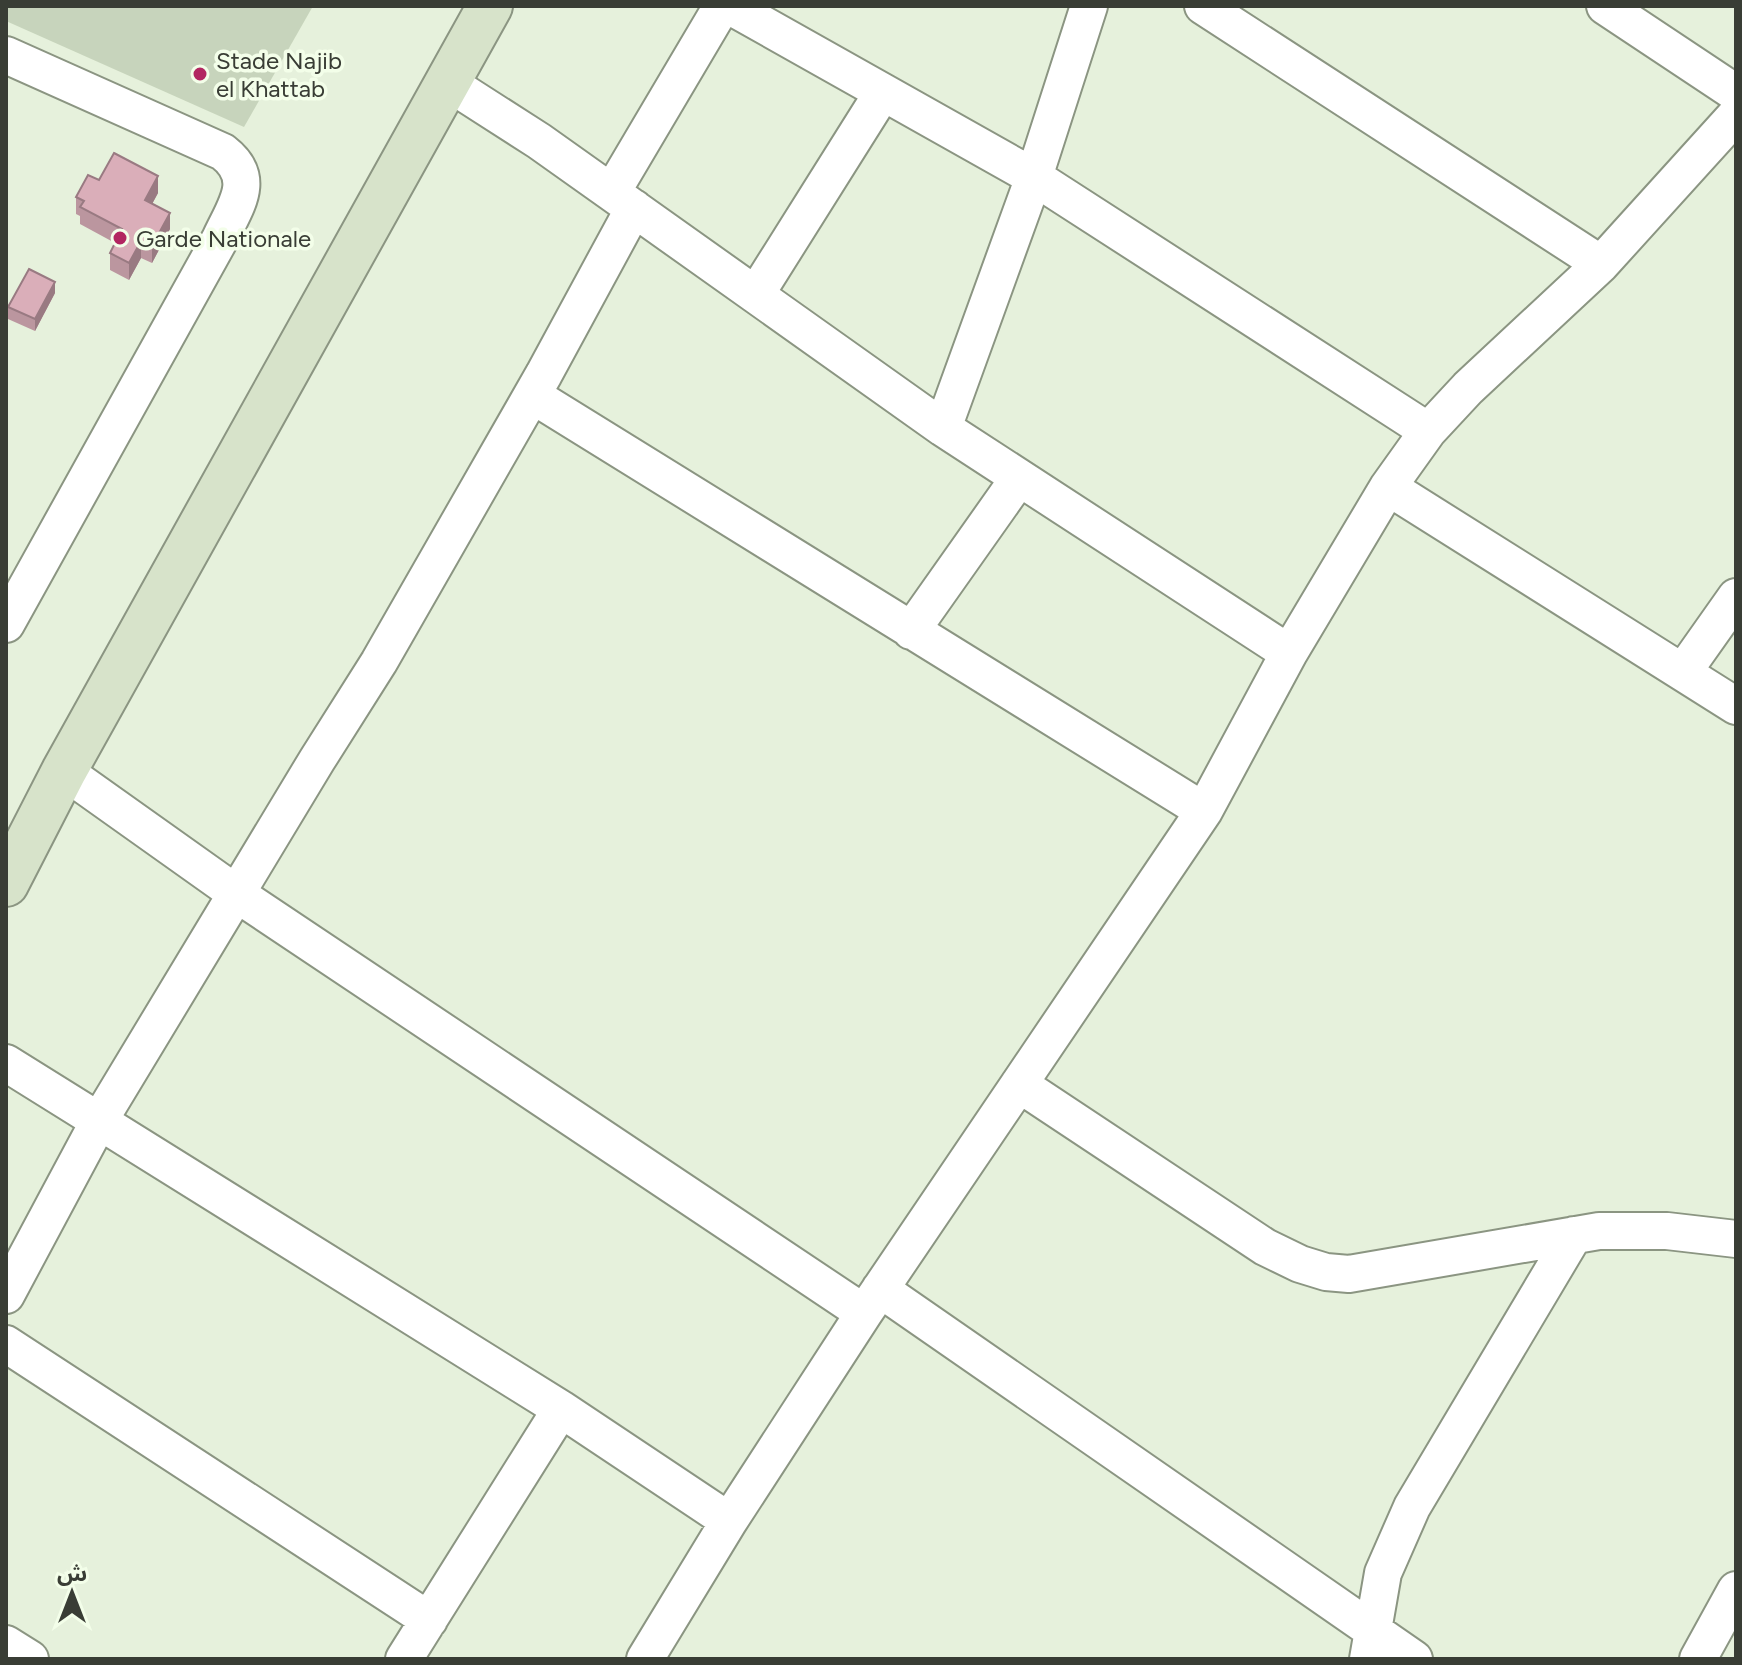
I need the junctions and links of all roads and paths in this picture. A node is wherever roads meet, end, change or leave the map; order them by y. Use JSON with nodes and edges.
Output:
{"nodes":[{"id":1,"x":490,"y":6,"type":"edge"},
{"id":2,"x":722,"y":6,"type":"edge"},
{"id":3,"x":730,"y":6,"type":"edge"},
{"id":4,"x":1089,"y":6,"type":"edge"},
{"id":5,"x":1203,"y":6,"type":"edge"},
{"id":6,"x":1605,"y":6,"type":"edge"},
{"id":7,"x":6,"y":55,"type":"edge"},
{"id":8,"x":447,"y":82,"type":"junction"},
{"id":9,"x":883,"y":92,"type":"junction"},
{"id":10,"x":1736,"y":93,"type":"edge"},
{"id":11,"x":1736,"y":115,"type":"edge"},
{"id":12,"x":1034,"y":177,"type":"junction"},
{"id":13,"x":623,"y":200,"type":"junction"},
{"id":14,"x":1601,"y":264,"type":"junction"},
{"id":15,"x":756,"y":294,"type":"junction"},
{"id":16,"x":532,"y":395,"type":"junction"},
{"id":17,"x":943,"y":428,"type":"junction"},
{"id":18,"x":1428,"y":431,"type":"junction"},
{"id":19,"x":1019,"y":478,"type":"junction"},
{"id":20,"x":1388,"y":487,"type":"junction"},
{"id":21,"x":1736,"y":597,"type":"edge"},
{"id":22,"x":6,"y":624,"type":"edge"},
{"id":23,"x":911,"y":631,"type":"junction"},
{"id":24,"x":1289,"y":653,"type":"junction"},
{"id":25,"x":1683,"y":672,"type":"junction"},
{"id":26,"x":1736,"y":706,"type":"edge"},
{"id":27,"x":64,"y":771,"type":"junction"},
{"id":28,"x":1204,"y":811,"type":"junction"},
{"id":29,"x":6,"y":884,"type":"edge"},
{"id":30,"x":237,"y":894,"type":"junction"},
{"id":31,"x":6,"y":1063,"type":"edge"},
{"id":32,"x":1019,"y":1084,"type":"junction"},
{"id":33,"x":99,"y":1121,"type":"junction"},
{"id":34,"x":1574,"y":1235,"type":"junction"},
{"id":35,"x":1736,"y":1239,"type":"edge"},
{"id":36,"x":6,"y":1295,"type":"edge"},
{"id":37,"x":872,"y":1301,"type":"junction"},
{"id":38,"x":6,"y":1344,"type":"edge"},
{"id":39,"x":561,"y":1409,"type":"junction"},
{"id":40,"x":729,"y":1521,"type":"junction"},
{"id":41,"x":1736,"y":1590,"type":"edge"},
{"id":42,"x":429,"y":1620,"type":"junction"},
{"id":43,"x":6,"y":1644,"type":"edge"},
{"id":44,"x":1370,"y":1644,"type":"edge"},
{"id":45,"x":30,"y":1659,"type":"edge"},
{"id":46,"x":404,"y":1659,"type":"edge"},
{"id":47,"x":645,"y":1659,"type":"edge"},
{"id":48,"x":1414,"y":1659,"type":"edge"},
{"id":49,"x":1698,"y":1659,"type":"edge"}],
"edges":[{"from":1,"to":8,"type":"main road"},
{"from":2,"to":13,"type":"street"},
{"from":3,"to":9,"type":"street"},
{"from":4,"to":12,"type":"street"},
{"from":5,"to":14,"type":"street"},
{"from":6,"to":10,"type":"street"},
{"from":7,"to":22,"type":"street"},
{"from":8,"to":13,"type":"street"},
{"from":8,"to":27,"type":"main road"},
{"from":9,"to":12,"type":"street"},
{"from":9,"to":15,"type":"street"},
{"from":11,"to":14,"type":"street"},
{"from":12,"to":17,"type":"street"},
{"from":12,"to":18,"type":"street"},
{"from":13,"to":15,"type":"street"},
{"from":13,"to":16,"type":"street"},
{"from":14,"to":18,"type":"street"},
{"from":15,"to":17,"type":"street"},
{"from":16,"to":23,"type":"street"},
{"from":16,"to":30,"type":"street"},
{"from":17,"to":19,"type":"street"},
{"from":18,"to":20,"type":"street"},
{"from":19,"to":23,"type":"street"},
{"from":19,"to":24,"type":"street"},
{"from":20,"to":24,"type":"street"},
{"from":20,"to":25,"type":"street"},
{"from":21,"to":25,"type":"street"},
{"from":23,"to":28,"type":"street"},
{"from":24,"to":28,"type":"street"},
{"from":25,"to":26,"type":"street"},
{"from":27,"to":29,"type":"main road"},
{"from":27,"to":30,"type":"street"},
{"from":28,"to":32,"type":"street"},
{"from":30,"to":33,"type":"street"},
{"from":30,"to":37,"type":"street"},
{"from":31,"to":33,"type":"street"},
{"from":32,"to":34,"type":"street"},
{"from":32,"to":37,"type":"street"},
{"from":33,"to":36,"type":"street"},
{"from":33,"to":39,"type":"street"},
{"from":34,"to":35,"type":"street"},
{"from":34,"to":44,"type":"street"},
{"from":37,"to":40,"type":"street"},
{"from":37,"to":44,"type":"street"},
{"from":38,"to":42,"type":"street"},
{"from":39,"to":40,"type":"street"},
{"from":39,"to":42,"type":"street"},
{"from":40,"to":47,"type":"street"},
{"from":41,"to":49,"type":"street"},
{"from":42,"to":46,"type":"street"},
{"from":43,"to":45,"type":"street"},
{"from":44,"to":48,"type":"street"}]}
